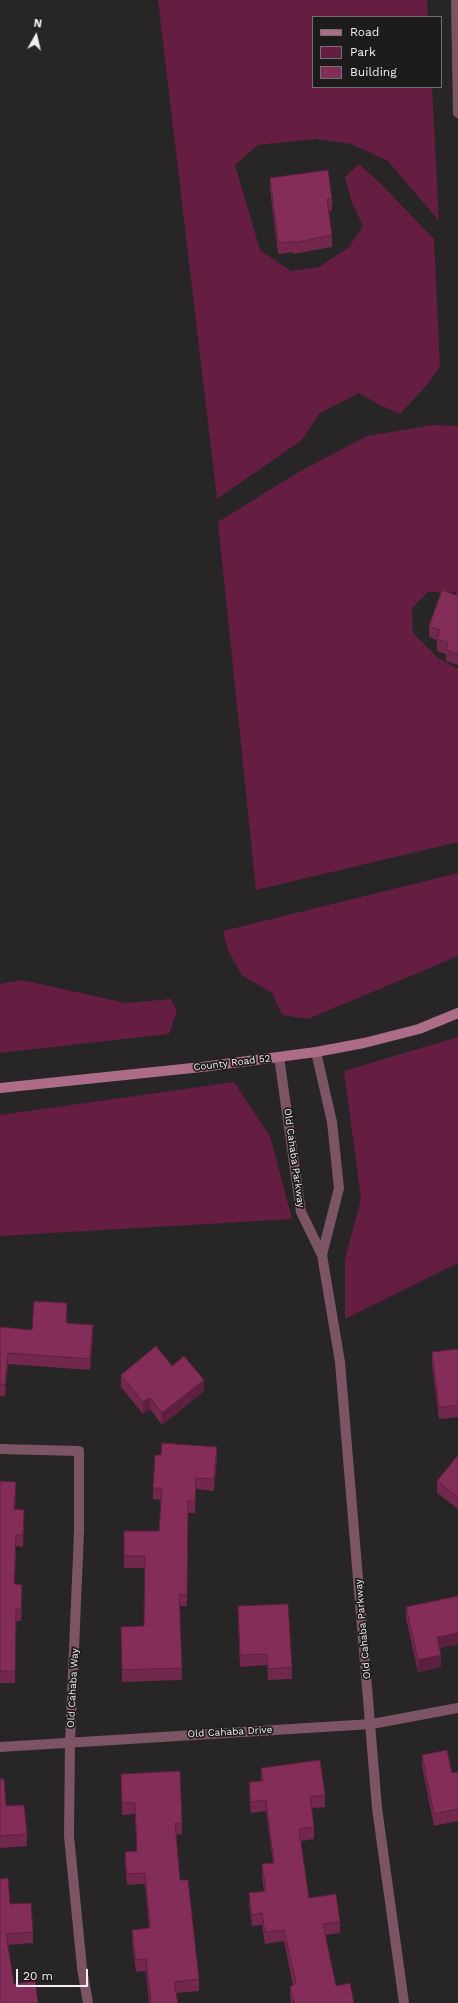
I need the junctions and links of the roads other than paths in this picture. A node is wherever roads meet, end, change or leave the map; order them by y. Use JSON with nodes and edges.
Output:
{"nodes":[{"id":1,"x":456,"y":0,"type":"edge"},
{"id":2,"x":458,"y":113,"type":"edge"},
{"id":3,"x":458,"y":1013,"type":"edge"},
{"id":4,"x":316,"y":1052,"type":"junction"},
{"id":5,"x":279,"y":1057,"type":"junction"},
{"id":6,"x":0,"y":1088,"type":"edge"},
{"id":7,"x":322,"y":1255,"type":"junction"},
{"id":8,"x":0,"y":1449,"type":"edge"},
{"id":9,"x":458,"y":1708,"type":"edge"},
{"id":10,"x":372,"y":1724,"type":"junction"},
{"id":11,"x":70,"y":1742,"type":"junction"},
{"id":12,"x":0,"y":1747,"type":"edge"},
{"id":13,"x":88,"y":2003,"type":"edge"},
{"id":14,"x":404,"y":2003,"type":"edge"}],
"edges":[{"from":1,"to":2,"type":"street"},
{"from":3,"to":4,"type":"main road","name":"County Road 52"},
{"from":4,"to":5,"type":"main road","name":"County Road 52"},
{"from":4,"to":7,"type":"street","name":"Old Cahaba Parkway"},
{"from":5,"to":6,"type":"main road","name":"County Road 52"},
{"from":5,"to":7,"type":"street","name":"Old Cahaba Parkway"},
{"from":7,"to":10,"type":"street","name":"Old Cahaba Parkway"},
{"from":8,"to":11,"type":"street","name":"Old Cahaba Way"},
{"from":9,"to":10,"type":"street","name":"Old Cahaba Drive"},
{"from":10,"to":11,"type":"street","name":"Old Cahaba Drive"},
{"from":10,"to":14,"type":"street","name":"Old Cahaba Parkway"},
{"from":11,"to":12,"type":"street","name":"Old Cahaba Drive"},
{"from":11,"to":13,"type":"street","name":"Old Cahaba Way"}]}
